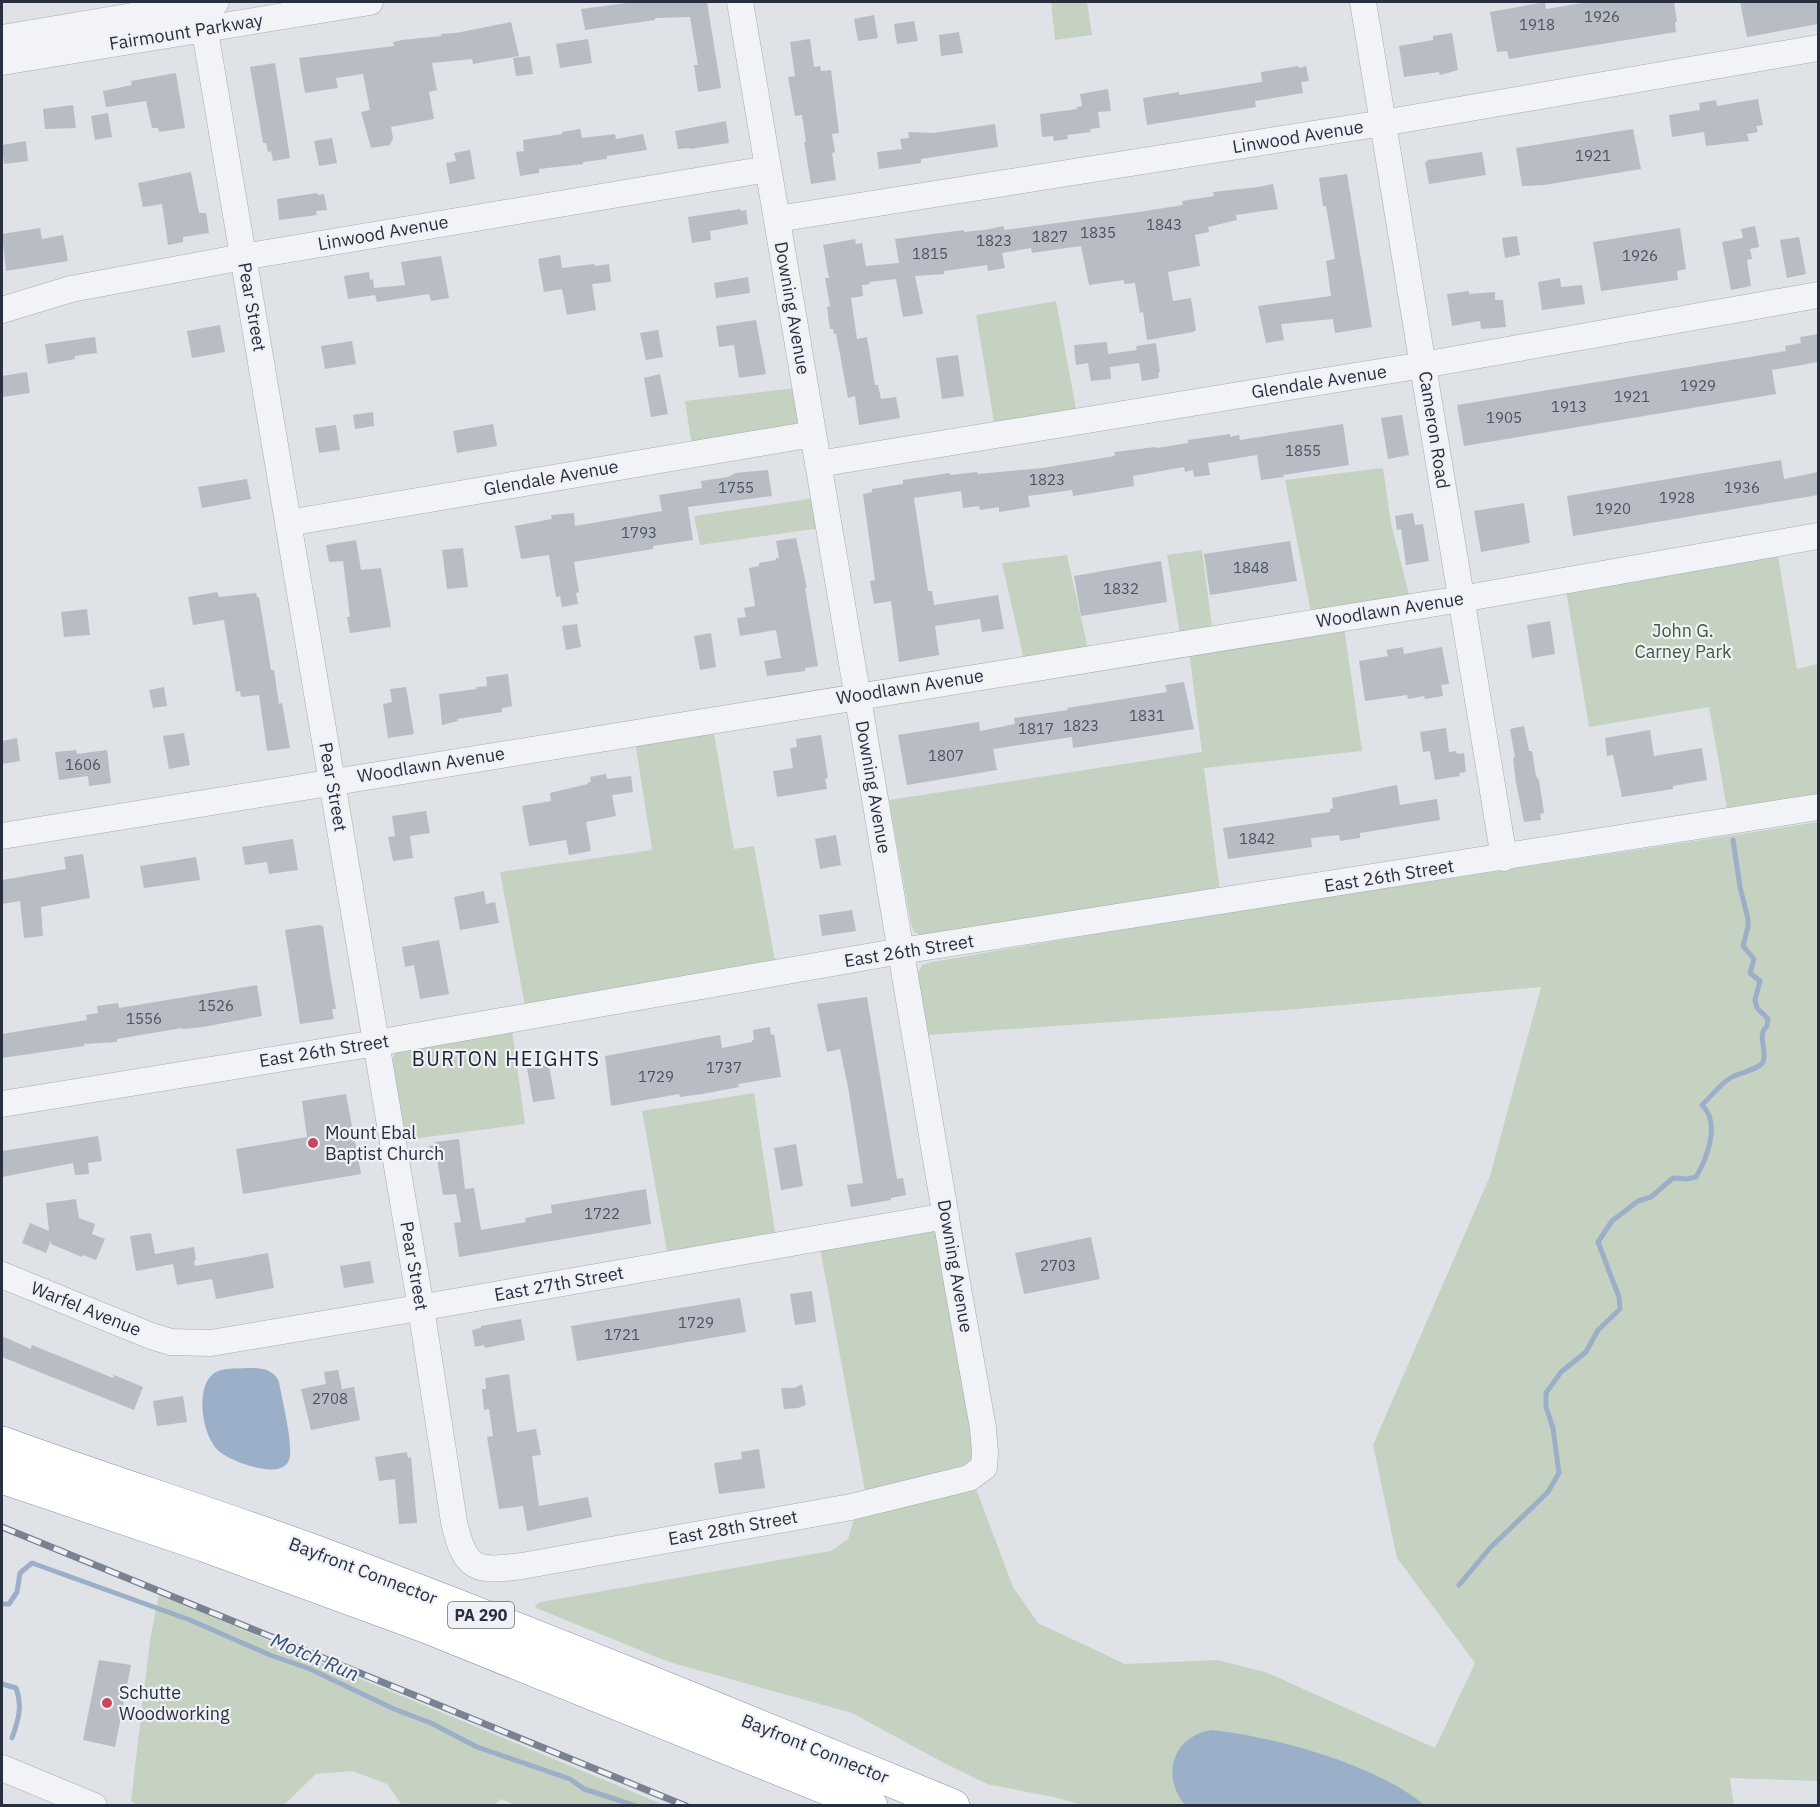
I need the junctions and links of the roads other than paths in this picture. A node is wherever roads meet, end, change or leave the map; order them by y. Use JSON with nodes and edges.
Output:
{"nodes":[{"id":1,"x":205,"y":2,"type":"edge"},
{"id":2,"x":370,"y":2,"type":"edge"},
{"id":3,"x":740,"y":2,"type":"edge"},
{"id":4,"x":1363,"y":2,"type":"edge"},
{"id":5,"x":204,"y":30,"type":"junction"},
{"id":6,"x":2,"y":38,"type":"edge"},
{"id":7,"x":1818,"y":48,"type":"edge"},
{"id":8,"x":2,"y":62,"type":"edge"},
{"id":9,"x":1383,"y":123,"type":"junction"},
{"id":10,"x":768,"y":168,"type":"junction"},
{"id":11,"x":777,"y":219,"type":"junction"},
{"id":12,"x":243,"y":257,"type":"junction"},
{"id":13,"x":1818,"y":295,"type":"edge"},
{"id":14,"x":2,"y":310,"type":"edge"},
{"id":15,"x":1423,"y":365,"type":"junction"},
{"id":16,"x":813,"y":434,"type":"junction"},
{"id":17,"x":818,"y":464,"type":"junction"},
{"id":18,"x":288,"y":523,"type":"junction"},
{"id":19,"x":1818,"y":536,"type":"edge"},
{"id":20,"x":1461,"y":598,"type":"junction"},
{"id":21,"x":857,"y":696,"type":"junction"},
{"id":22,"x":332,"y":781,"type":"junction"},
{"id":23,"x":1818,"y":807,"type":"edge"},
{"id":24,"x":2,"y":836,"type":"edge"},
{"id":25,"x":1504,"y":858,"type":"junction"},
{"id":26,"x":901,"y":951,"type":"junction"},
{"id":27,"x":376,"y":1043,"type":"junction"},
{"id":28,"x":2,"y":1104,"type":"edge"},
{"id":29,"x":945,"y":1216,"type":"junction"},
{"id":30,"x":2,"y":1275,"type":"edge"},
{"id":31,"x":421,"y":1308,"type":"junction"},
{"id":32,"x":171,"y":1342,"type":"joint"},
{"id":33,"x":2,"y":1443,"type":"edge"},
{"id":34,"x":984,"y":1467,"type":"joint"},
{"id":35,"x":2,"y":1477,"type":"edge"},
{"id":36,"x":475,"y":1567,"type":"joint"},
{"id":37,"x":2,"y":1768,"type":"edge"},
{"id":38,"x":94,"y":1806,"type":"edge"},
{"id":39,"x":871,"y":1806,"type":"edge"},
{"id":40,"x":953,"y":1806,"type":"edge"}],
"edges":[{"from":1,"to":5,"type":"street","name":"Pear Street"},
{"from":1,"to":6,"type":"street","name":"Fairmount Parkway"},
{"from":2,"to":5,"type":"street","name":"Fairmount Parkway"},
{"from":3,"to":10,"type":"street","name":"Downing Avenue"},
{"from":4,"to":9,"type":"street","name":"Cameron Road"},
{"from":5,"to":8,"type":"street","name":"Fairmount Parkway"},
{"from":5,"to":12,"type":"street","name":"Pear Street"},
{"from":7,"to":9,"type":"street","name":"Linwood Avenue"},
{"from":9,"to":11,"type":"street","name":"Linwood Avenue"},
{"from":9,"to":15,"type":"street","name":"Cameron Road"},
{"from":10,"to":11,"type":"street","name":"Downing Avenue"},
{"from":10,"to":12,"type":"street","name":"Linwood Avenue"},
{"from":11,"to":16,"type":"street","name":"Downing Avenue"},
{"from":12,"to":14,"type":"street","name":"Linwood Avenue"},
{"from":12,"to":18,"type":"street","name":"Pear Street"},
{"from":13,"to":15,"type":"street","name":"Glendale Avenue"},
{"from":15,"to":17,"type":"street","name":"Glendale Avenue"},
{"from":15,"to":20,"type":"street","name":"Cameron Road"},
{"from":16,"to":17,"type":"street","name":"Downing Avenue"},
{"from":16,"to":18,"type":"street","name":"Glendale Avenue"},
{"from":17,"to":21,"type":"street","name":"Downing Avenue"},
{"from":18,"to":22,"type":"street","name":"Pear Street"},
{"from":19,"to":20,"type":"street","name":"Woodlawn Avenue"},
{"from":20,"to":21,"type":"street","name":"Woodlawn Avenue"},
{"from":20,"to":25,"type":"street","name":"Cameron Road"},
{"from":21,"to":22,"type":"street","name":"Woodlawn Avenue"},
{"from":21,"to":26,"type":"street","name":"Downing Avenue"},
{"from":22,"to":24,"type":"street","name":"Woodlawn Avenue"},
{"from":22,"to":27,"type":"street","name":"Pear Street"},
{"from":23,"to":25,"type":"street","name":"East 26th Street"},
{"from":25,"to":26,"type":"street","name":"East 26th Street"},
{"from":26,"to":27,"type":"street","name":"East 26th Street"},
{"from":26,"to":29,"type":"street","name":"Downing Avenue"},
{"from":27,"to":28,"type":"street","name":"East 26th Street"},
{"from":27,"to":31,"type":"street","name":"Pear Street"},
{"from":29,"to":31,"type":"street","name":"East 27th Street"},
{"from":29,"to":34,"type":"street","name":"Downing Avenue"},
{"from":30,"to":32,"type":"street","name":"Warfel Avenue"},
{"from":31,"to":32,"type":"street","name":"East 27th Street"},
{"from":31,"to":36,"type":"street","name":"Pear Street"},
{"from":33,"to":40,"type":"highway","name":"Bayfront Connector","number":"PA 290"},
{"from":34,"to":36,"type":"street","name":"East 28th Street"},
{"from":35,"to":39,"type":"highway","name":"Bayfront Connector","number":"PA 290"},
{"from":37,"to":38,"type":"street"}]}
